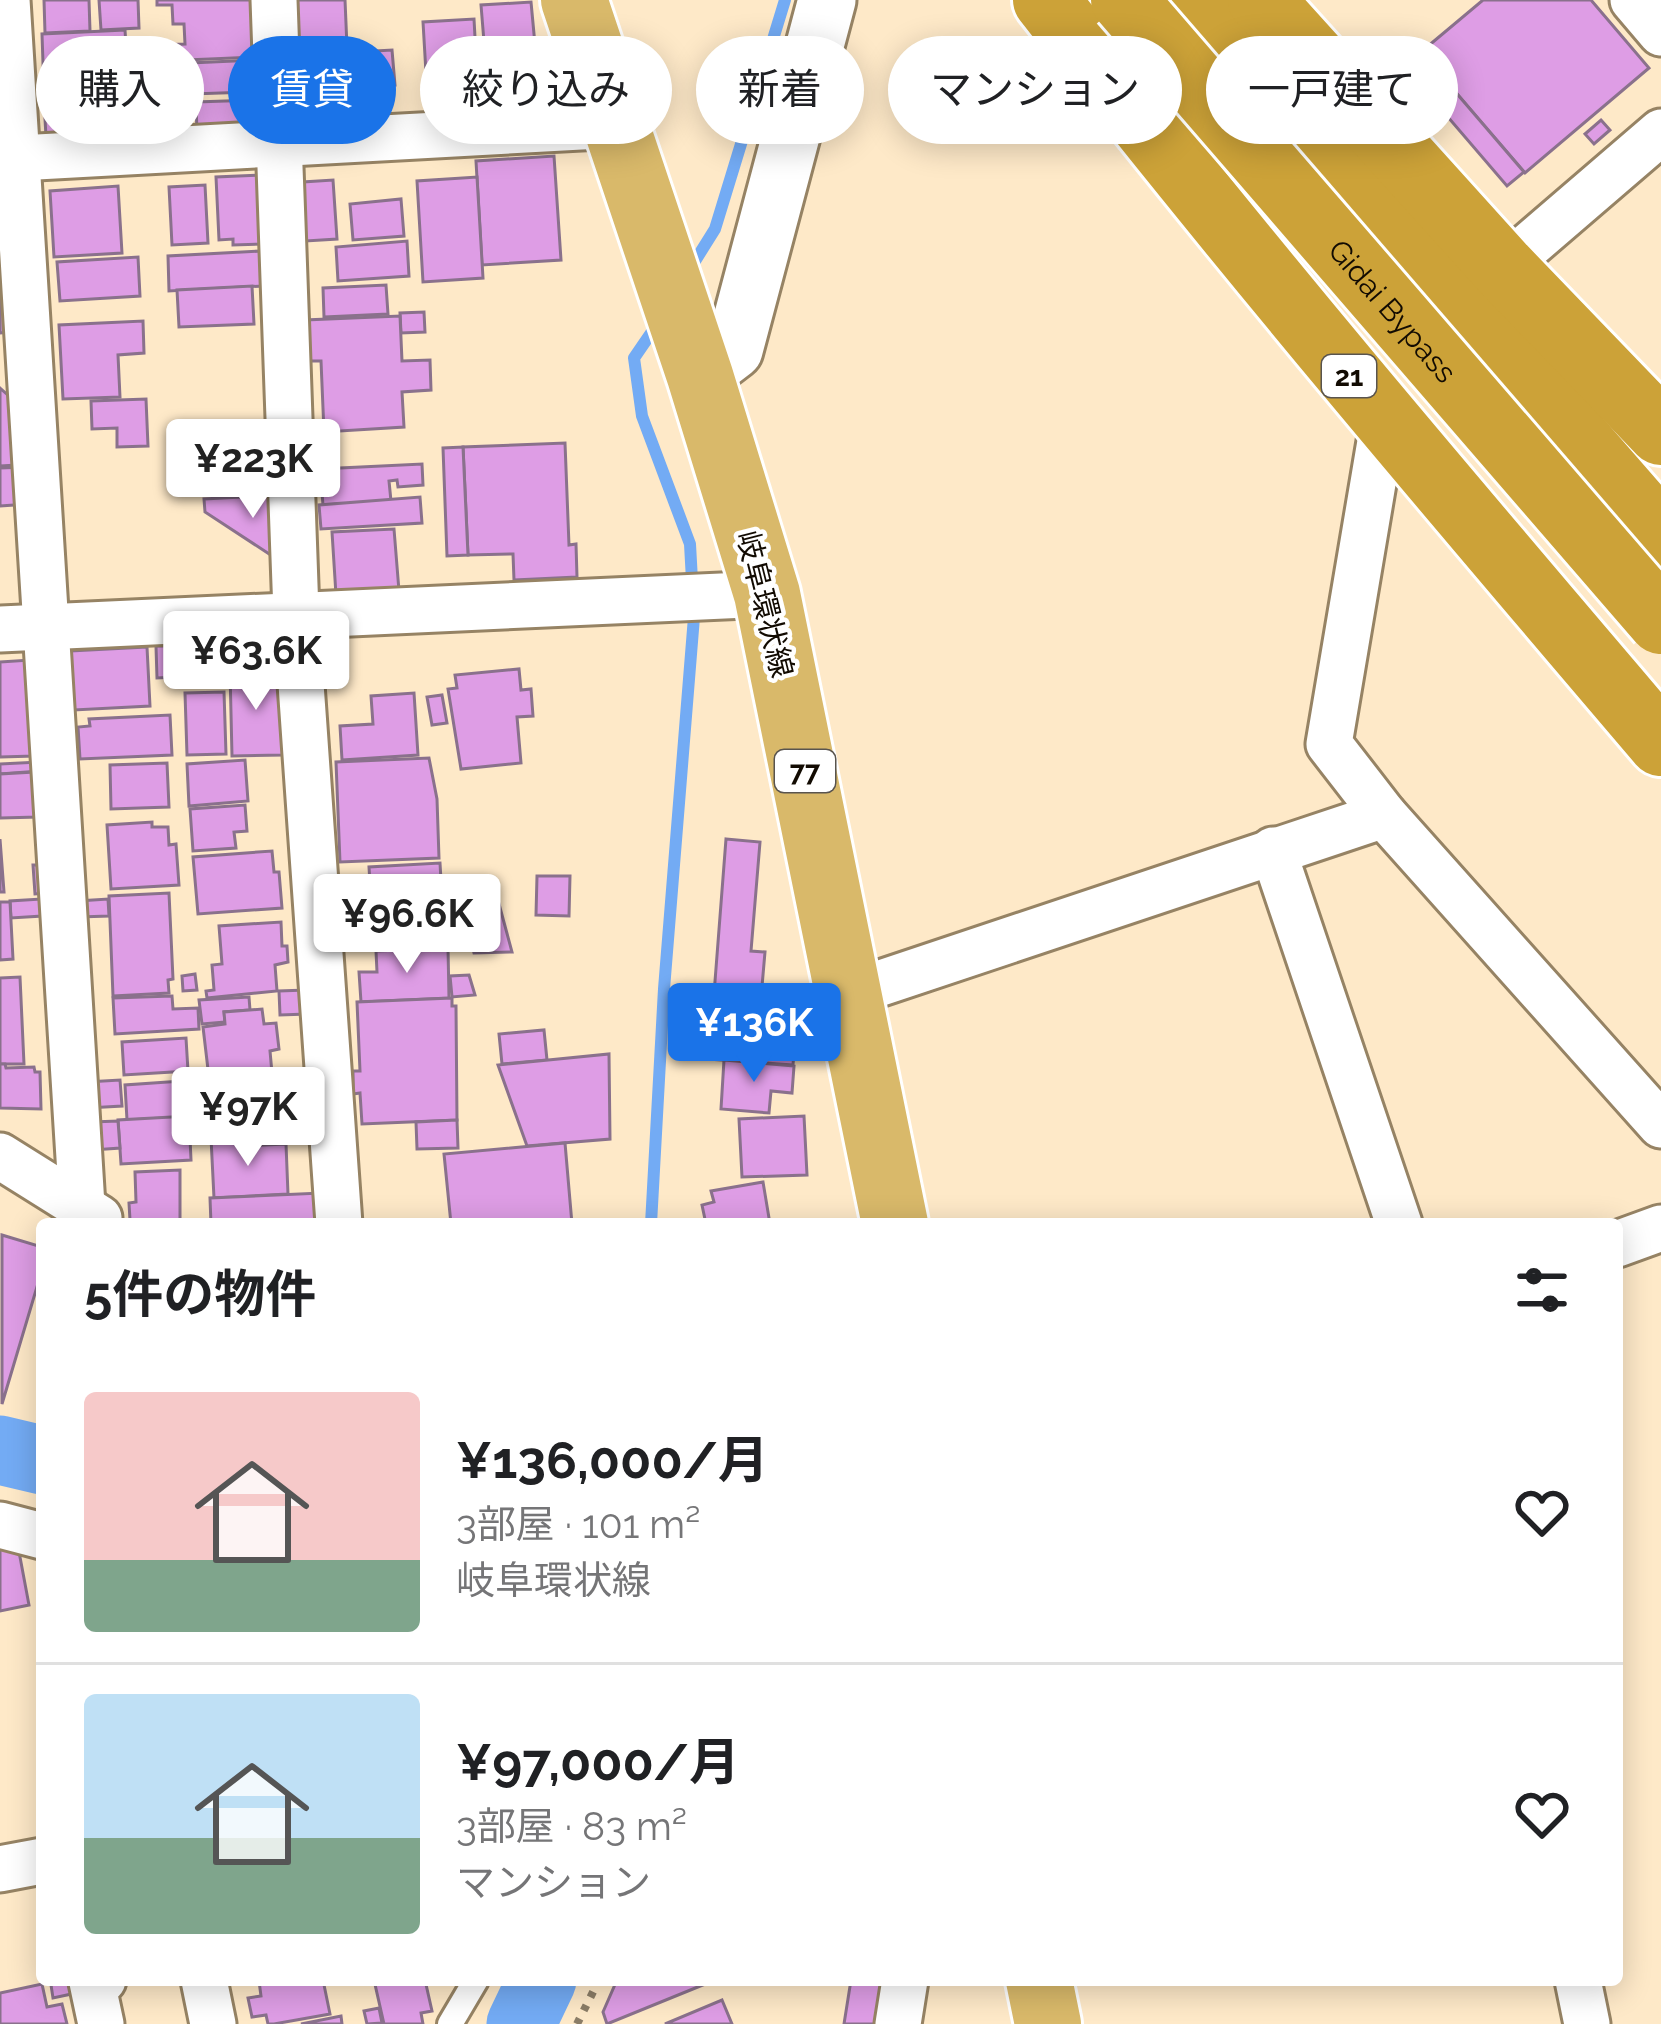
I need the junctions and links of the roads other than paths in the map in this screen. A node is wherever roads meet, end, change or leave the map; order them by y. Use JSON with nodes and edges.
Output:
{"nodes":[{"id":1,"x":8,"y":0,"type":"edge"},
{"id":2,"x":274,"y":0,"type":"edge"},
{"id":3,"x":574,"y":0,"type":"edge"},
{"id":4,"x":827,"y":0,"type":"edge"},
{"id":5,"x":1046,"y":0,"type":"edge"},
{"id":6,"x":1124,"y":0,"type":"edge"},
{"id":7,"x":1143,"y":0,"type":"edge"},
{"id":8,"x":1196,"y":0,"type":"edge"},
{"id":9,"x":1261,"y":0,"type":"edge"},
{"id":10,"x":1633,"y":0,"type":"edge"},
{"id":11,"x":1661,"y":33,"type":"edge"},
{"id":12,"x":587,"y":36,"type":"edge"},
{"id":13,"x":1190,"y":77,"type":"junction"},
{"id":14,"x":1661,"y":132,"type":"edge"},
{"id":15,"x":420,"y":137,"type":"edge"},
{"id":16,"x":624,"y":144,"type":"edge"},
{"id":17,"x":279,"y":145,"type":"junction"},
{"id":18,"x":8,"y":159,"type":"edge"},
{"id":19,"x":1173,"y":164,"type":"junction"},
{"id":20,"x":1472,"y":274,"type":"junction"},
{"id":21,"x":682,"y":323,"type":"junction"},
{"id":22,"x":1384,"y":418,"type":"junction"},
{"id":23,"x":1661,"y":433,"type":"edge"},
{"id":24,"x":1661,"y":503,"type":"edge"},
{"id":25,"x":1661,"y":535,"type":"edge"},
{"id":26,"x":743,"y":594,"type":"junction"},
{"id":27,"x":296,"y":613,"type":"junction"},
{"id":28,"x":1661,"y":621,"type":"edge"},
{"id":29,"x":22,"y":628,"type":"edge"},
{"id":30,"x":1661,"y":679,"type":"edge"},
{"id":31,"x":1661,"y":743,"type":"edge"},
{"id":32,"x":1384,"y":815,"type":"junction"},
{"id":33,"x":1273,"y":850,"type":"junction"},
{"id":34,"x":851,"y":993,"type":"junction"},
{"id":35,"x":1661,"y":1124,"type":"edge"},
{"id":36,"x":0,"y":1156,"type":"edge"},
{"id":37,"x":95,"y":1215,"type":"edge"},
{"id":38,"x":339,"y":1218,"type":"edge"},
{"id":39,"x":894,"y":1218,"type":"edge"},
{"id":40,"x":1397,"y":1218,"type":"edge"},
{"id":41,"x":1661,"y":1228,"type":"edge"},
{"id":42,"x":1623,"y":1242,"type":"edge"},
{"id":43,"x":0,"y":1525,"type":"edge"},
{"id":44,"x":36,"y":1535,"type":"edge"},
{"id":45,"x":36,"y":1862,"type":"edge"},
{"id":46,"x":0,"y":1869,"type":"edge"},
{"id":47,"x":93,"y":1986,"type":"edge"},
{"id":48,"x":205,"y":1986,"type":"edge"},
{"id":49,"x":472,"y":1986,"type":"edge"},
{"id":50,"x":904,"y":1986,"type":"edge"},
{"id":51,"x":1040,"y":1986,"type":"edge"},
{"id":52,"x":1579,"y":1986,"type":"edge"},
{"id":53,"x":101,"y":2024,"type":"edge"},
{"id":54,"x":213,"y":2024,"type":"edge"},
{"id":55,"x":450,"y":2024,"type":"edge"},
{"id":56,"x":898,"y":2024,"type":"edge"},
{"id":57,"x":1048,"y":2024,"type":"edge"},
{"id":58,"x":1588,"y":2024,"type":"edge"}],
"edges":[{"from":1,"to":18,"type":"street"},
{"from":2,"to":17,"type":"street"},
{"from":3,"to":12,"type":"main road","name":"岐阜環状線","number":"77"},
{"from":4,"to":21,"type":"street"},
{"from":5,"to":19,"type":"highway","number":"21"},
{"from":6,"to":13,"type":"highway","name":"Gidai Bypass","number":"21","bridge":true},
{"from":7,"to":19,"type":"highway"},
{"from":8,"to":20,"type":"highway","name":"Gidai Bypass"},
{"from":9,"to":20,"type":"highway"},
{"from":10,"to":11,"type":"street"},
{"from":13,"to":28,"type":"highway","name":"Gidai Bypass","number":"21","bridge":true},
{"from":13,"to":30,"type":"highway","number":"21","bridge":true},
{"from":14,"to":20,"type":"street"},
{"from":15,"to":17,"type":"street"},
{"from":16,"to":21,"type":"main road","name":"岐阜環状線","number":"77"},
{"from":17,"to":18,"type":"street"},
{"from":17,"to":27,"type":"street"},
{"from":18,"to":29,"type":"street"},
{"from":19,"to":22,"type":"highway","number":"21"},
{"from":20,"to":23,"type":"highway"},
{"from":20,"to":24,"type":"highway"},
{"from":20,"to":25,"type":"highway","name":"Gidai Bypass"},
{"from":21,"to":26,"type":"main road","name":"岐阜環状線","number":"77"},
{"from":22,"to":31,"type":"highway","number":"21"},
{"from":22,"to":32,"type":"street"},
{"from":26,"to":27,"type":"street"},
{"from":26,"to":34,"type":"main road","name":"岐阜環状線","number":"77"},
{"from":27,"to":29,"type":"street"},
{"from":27,"to":38,"type":"street"},
{"from":29,"to":37,"type":"street"},
{"from":32,"to":33,"type":"street"},
{"from":32,"to":35,"type":"street"},
{"from":33,"to":34,"type":"street"},
{"from":33,"to":40,"type":"street"},
{"from":34,"to":39,"type":"main road","name":"岐阜環状線","number":"77"},
{"from":36,"to":37,"type":"street"},
{"from":41,"to":42,"type":"street"},
{"from":43,"to":44,"type":"street"},
{"from":45,"to":46,"type":"street"},
{"from":47,"to":53,"type":"street"},
{"from":48,"to":54,"type":"street"},
{"from":49,"to":55,"type":"lane"},
{"from":50,"to":56,"type":"street"},
{"from":51,"to":57,"type":"main road"},
{"from":52,"to":58,"type":"street"}]}
